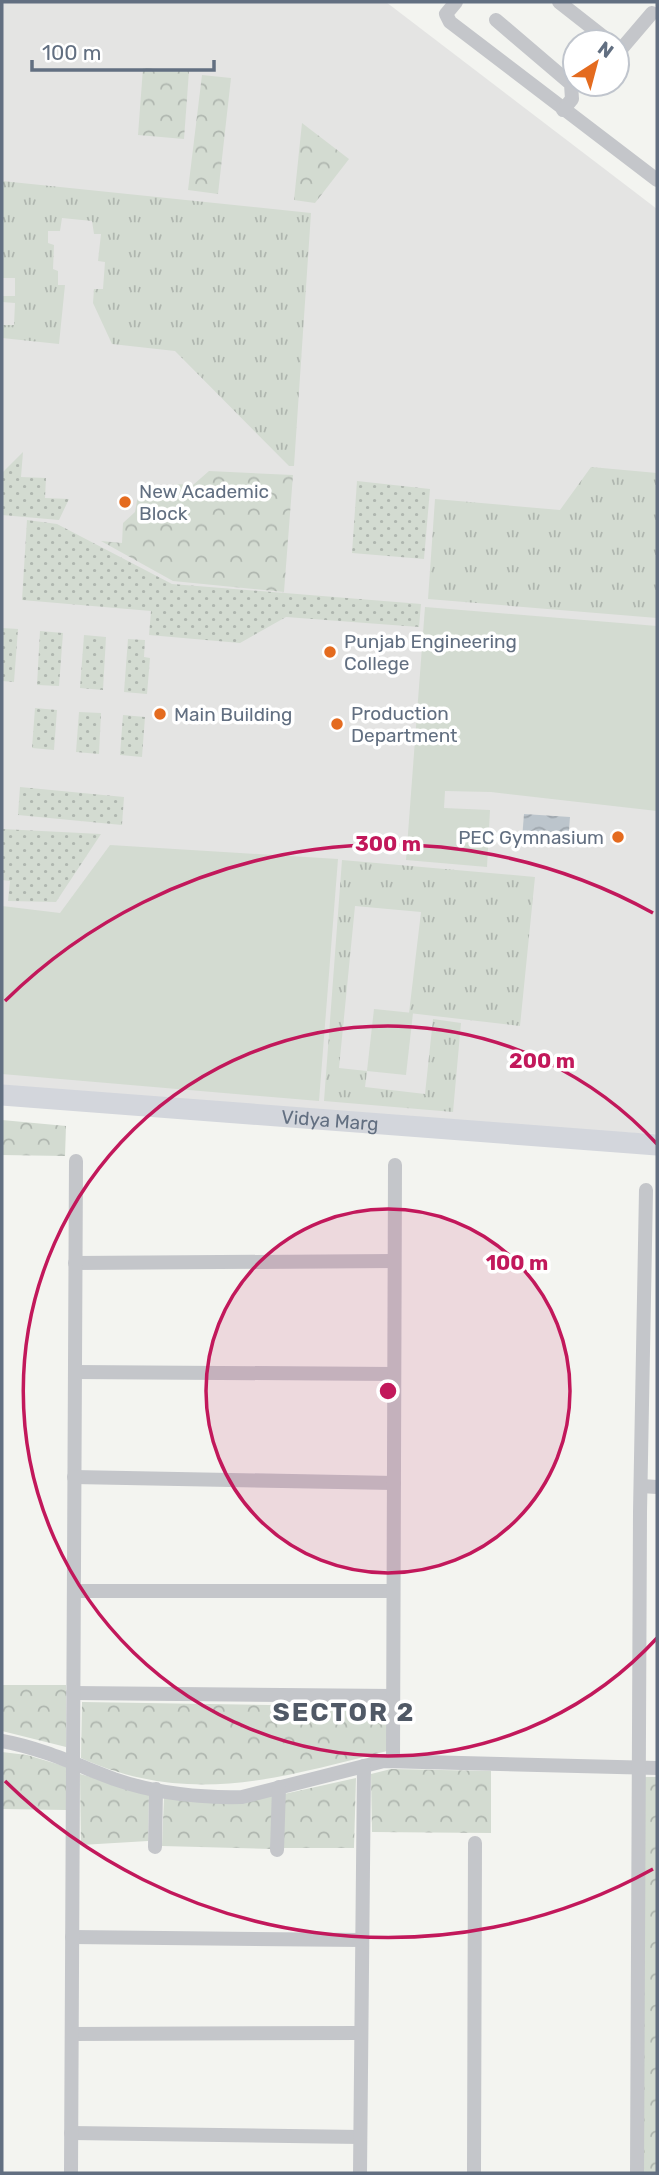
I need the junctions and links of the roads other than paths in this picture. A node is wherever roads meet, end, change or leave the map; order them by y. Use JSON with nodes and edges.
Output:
{"nodes":[{"id":1,"x":456,"y":2,"type":"edge"},
{"id":2,"x":559,"y":2,"type":"edge"},
{"id":3,"x":656,"y":13,"type":"edge"},
{"id":4,"x":496,"y":20,"type":"dead end"},
{"id":5,"x":591,"y":28,"type":"edge"},
{"id":6,"x":631,"y":35,"type":"edge"},
{"id":7,"x":574,"y":98,"type":"edge"},
{"id":8,"x":568,"y":105,"type":"junction"},
{"id":9,"x":657,"y":180,"type":"edge"},
{"id":10,"x":2,"y":1095,"type":"edge"},
{"id":11,"x":2,"y":1109,"type":"edge"},
{"id":12,"x":657,"y":1145,"type":"edge"},
{"id":13,"x":657,"y":1159,"type":"edge"},
{"id":14,"x":76,"y":1161,"type":"dead end"},
{"id":15,"x":395,"y":1165,"type":"dead end"},
{"id":16,"x":646,"y":1190,"type":"dead end"},
{"id":17,"x":394,"y":1261,"type":"junction"},
{"id":18,"x":75,"y":1263,"type":"junction"},
{"id":19,"x":75,"y":1372,"type":"junction"},
{"id":20,"x":394,"y":1374,"type":"junction"},
{"id":21,"x":74,"y":1477,"type":"junction"},
{"id":22,"x":394,"y":1483,"type":"junction"},
{"id":23,"x":640,"y":1486,"type":"junction"},
{"id":24,"x":657,"y":1487,"type":"edge"},
{"id":25,"x":74,"y":1591,"type":"junction"},
{"id":26,"x":393,"y":1591,"type":"junction"},
{"id":27,"x":73,"y":1693,"type":"junction"},
{"id":28,"x":393,"y":1696,"type":"junction"},
{"id":29,"x":2,"y":1741,"type":"edge"},
{"id":30,"x":393,"y":1761,"type":"junction"},
{"id":31,"x":73,"y":1763,"type":"junction"},
{"id":32,"x":363,"y":1766,"type":"junction"},
{"id":33,"x":639,"y":1768,"type":"junction"},
{"id":34,"x":657,"y":1768,"type":"edge"},
{"id":35,"x":279,"y":1787,"type":"junction"},
{"id":36,"x":156,"y":1789,"type":"junction"},
{"id":37,"x":475,"y":1843,"type":"dead end"},
{"id":38,"x":155,"y":1847,"type":"dead end"},
{"id":39,"x":277,"y":1850,"type":"dead end"},
{"id":40,"x":72,"y":1937,"type":"junction"},
{"id":41,"x":362,"y":1940,"type":"junction"},
{"id":42,"x":361,"y":2033,"type":"junction"},
{"id":43,"x":72,"y":2034,"type":"junction"},
{"id":44,"x":71,"y":2133,"type":"junction"},
{"id":45,"x":360,"y":2137,"type":"junction"},
{"id":46,"x":71,"y":2173,"type":"edge"},
{"id":47,"x":360,"y":2173,"type":"edge"},
{"id":48,"x":474,"y":2173,"type":"edge"},
{"id":49,"x":637,"y":2173,"type":"edge"}],
"edges":[{"from":1,"to":8,"type":"street"},
{"from":2,"to":5,"type":"street"},
{"from":3,"to":6,"type":"street"},
{"from":4,"to":8,"type":"street"},
{"from":7,"to":8,"type":"street"},
{"from":8,"to":9,"type":"street"},
{"from":10,"to":12,"type":"main road","name":"Vidya Marg"},
{"from":11,"to":13,"type":"main road","name":"Vidya Marg"},
{"from":14,"to":18,"type":"street"},
{"from":15,"to":17,"type":"street"},
{"from":16,"to":23,"type":"street"},
{"from":17,"to":18,"type":"street"},
{"from":17,"to":20,"type":"street"},
{"from":18,"to":19,"type":"street"},
{"from":19,"to":20,"type":"street"},
{"from":19,"to":21,"type":"street"},
{"from":20,"to":22,"type":"street"},
{"from":21,"to":22,"type":"street"},
{"from":21,"to":25,"type":"street"},
{"from":22,"to":26,"type":"street"},
{"from":23,"to":24,"type":"street"},
{"from":23,"to":33,"type":"street"},
{"from":25,"to":26,"type":"street"},
{"from":25,"to":27,"type":"street"},
{"from":26,"to":28,"type":"street"},
{"from":27,"to":28,"type":"street"},
{"from":27,"to":31,"type":"street"},
{"from":28,"to":30,"type":"street"},
{"from":29,"to":31,"type":"street"},
{"from":30,"to":32,"type":"street"},
{"from":30,"to":33,"type":"street"},
{"from":31,"to":36,"type":"street"},
{"from":31,"to":40,"type":"street"},
{"from":32,"to":35,"type":"street"},
{"from":32,"to":41,"type":"street"},
{"from":33,"to":34,"type":"street"},
{"from":33,"to":49,"type":"street"},
{"from":35,"to":36,"type":"street"},
{"from":35,"to":39,"type":"street"},
{"from":36,"to":38,"type":"street"},
{"from":37,"to":48,"type":"street"},
{"from":40,"to":41,"type":"street"},
{"from":40,"to":43,"type":"street"},
{"from":41,"to":42,"type":"street"},
{"from":42,"to":43,"type":"street"},
{"from":42,"to":45,"type":"street"},
{"from":43,"to":44,"type":"street"},
{"from":44,"to":45,"type":"street"},
{"from":44,"to":46,"type":"street"},
{"from":45,"to":47,"type":"street"}]}
